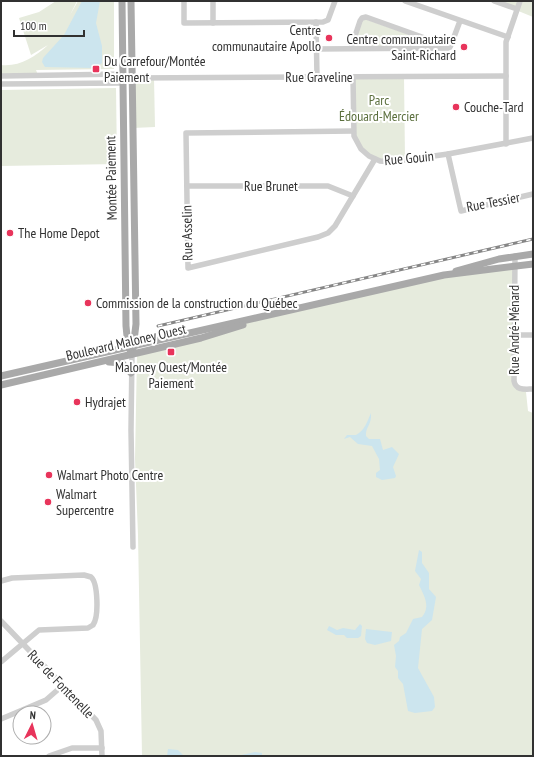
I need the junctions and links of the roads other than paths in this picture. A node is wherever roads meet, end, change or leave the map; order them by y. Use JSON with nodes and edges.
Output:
{"nodes":[{"id":1,"x":122,"y":1,"type":"edge"},
{"id":2,"x":131,"y":1,"type":"edge"},
{"id":3,"x":184,"y":1,"type":"edge"},
{"id":4,"x":212,"y":1,"type":"edge"},
{"id":5,"x":335,"y":1,"type":"edge"},
{"id":6,"x":405,"y":1,"type":"edge"},
{"id":7,"x":494,"y":1,"type":"edge"},
{"id":8,"x":520,"y":1,"type":"edge"},
{"id":9,"x":517,"y":9,"type":"junction"},
{"id":10,"x":460,"y":21,"type":"junction"},
{"id":11,"x":316,"y":22,"type":"junction"},
{"id":12,"x":213,"y":23,"type":"junction"},
{"id":13,"x":508,"y":37,"type":"junction"},
{"id":14,"x":450,"y":47,"type":"junction"},
{"id":15,"x":351,"y":48,"type":"junction"},
{"id":16,"x":316,"y":49,"type":"junction"},
{"id":17,"x":123,"y":74,"type":"junction"},
{"id":18,"x":1,"y":76,"type":"edge"},
{"id":19,"x":506,"y":76,"type":"junction"},
{"id":20,"x":317,"y":77,"type":"junction"},
{"id":21,"x":353,"y":77,"type":"junction"},
{"id":22,"x":132,"y":78,"type":"junction"},
{"id":23,"x":123,"y":83,"type":"junction"},
{"id":24,"x":1,"y":84,"type":"edge"},
{"id":25,"x":354,"y":131,"type":"junction"},
{"id":26,"x":533,"y":138,"type":"edge"},
{"id":27,"x":506,"y":144,"type":"junction"},
{"id":28,"x":448,"y":154,"type":"junction"},
{"id":29,"x":375,"y":159,"type":"junction"},
{"id":30,"x":187,"y":186,"type":"junction"},
{"id":31,"x":533,"y":194,"type":"edge"},
{"id":32,"x":353,"y":196,"type":"junction"},
{"id":33,"x":533,"y":254,"type":"edge"},
{"id":34,"x":515,"y":256,"type":"junction"},
{"id":35,"x":533,"y":264,"type":"edge"},
{"id":36,"x":514,"y":265,"type":"junction"},
{"id":37,"x":444,"y":275,"type":"junction"},
{"id":38,"x":256,"y":319,"type":"junction"},
{"id":39,"x":514,"y":335,"type":"junction"},
{"id":40,"x":533,"y":335,"type":"edge"},
{"id":41,"x":131,"y":345,"type":"junction"},
{"id":42,"x":132,"y":354,"type":"junction"},
{"id":43,"x":91,"y":363,"type":"junction"},
{"id":44,"x":131,"y":373,"type":"junction"},
{"id":45,"x":1,"y":376,"type":"edge"},
{"id":46,"x":1,"y":385,"type":"edge"},
{"id":47,"x":533,"y":389,"type":"edge"},
{"id":48,"x":133,"y":547,"type":"dead end"},
{"id":49,"x":1,"y":581,"type":"edge"},
{"id":50,"x":1,"y":621,"type":"edge"},
{"id":51,"x":23,"y":644,"type":"junction"},
{"id":52,"x":1,"y":662,"type":"edge"},
{"id":53,"x":62,"y":686,"type":"junction"},
{"id":54,"x":1,"y":719,"type":"edge"},
{"id":55,"x":102,"y":748,"type":"junction"},
{"id":56,"x":49,"y":756,"type":"edge"},
{"id":57,"x":102,"y":756,"type":"edge"}],
"edges":[{"from":1,"to":17,"type":"main road","name":"Montée Paiement"},
{"from":2,"to":22,"type":"main road","name":"Montée Paiement"},
{"from":3,"to":12,"type":"street"},
{"from":4,"to":12,"type":"street"},
{"from":5,"to":11,"type":"street"},
{"from":6,"to":10,"type":"street"},
{"from":7,"to":9,"type":"street"},
{"from":8,"to":9,"type":"street"},
{"from":9,"to":13,"type":"street"},
{"from":10,"to":13,"type":"street"},
{"from":10,"to":14,"type":"street"},
{"from":11,"to":12,"type":"street"},
{"from":11,"to":16,"type":"street"},
{"from":13,"to":19,"type":"street"},
{"from":14,"to":15,"type":"street"},
{"from":14,"to":15,"type":"street"},
{"from":15,"to":16,"type":"street"},
{"from":16,"to":20,"type":"street"},
{"from":17,"to":18,"type":"street"},
{"from":17,"to":22,"type":"main road"},
{"from":17,"to":23,"type":"main road","name":"Montée Paiement"},
{"from":19,"to":21,"type":"street","name":"Rue Graveline"},
{"from":19,"to":27,"type":"street"},
{"from":20,"to":21,"type":"street","name":"Rue Graveline"},
{"from":20,"to":22,"type":"street","name":"Rue Graveline"},
{"from":21,"to":25,"type":"street","name":"Rue Gouin"},
{"from":22,"to":23,"type":"main road"},
{"from":22,"to":41,"type":"main road","name":"Montée Paiement"},
{"from":23,"to":24,"type":"street"},
{"from":23,"to":41,"type":"main road","name":"Montée Paiement"},
{"from":25,"to":29,"type":"street","name":"Rue Gouin"},
{"from":25,"to":30,"type":"street","name":"Rue Asselin"},
{"from":26,"to":27,"type":"street","name":"Rue Gouin"},
{"from":27,"to":28,"type":"street","name":"Rue Gouin"},
{"from":28,"to":29,"type":"street","name":"Rue Gouin"},
{"from":28,"to":31,"type":"street","name":"Rue Tessier"},
{"from":29,"to":32,"type":"street","name":"Rue Asselin"},
{"from":30,"to":32,"type":"street","name":"Rue Brunet"},
{"from":30,"to":32,"type":"street","name":"Rue Asselin"},
{"from":33,"to":34,"type":"main road","name":"Boulevard Maloney Ouest"},
{"from":34,"to":36,"type":"street","name":"Rue André-Ménard"},
{"from":34,"to":37,"type":"main road","name":"Boulevard Maloney Ouest"},
{"from":35,"to":36,"type":"main road","name":"Boulevard Maloney Ouest"},
{"from":36,"to":37,"type":"main road","name":"Boulevard Maloney Ouest"},
{"from":36,"to":39,"type":"street","name":"Rue André-Ménard"},
{"from":37,"to":38,"type":"main road","name":"Boulevard Maloney Ouest"},
{"from":38,"to":41,"type":"main road","name":"Boulevard Maloney Ouest"},
{"from":38,"to":42,"type":"main road","name":"Boulevard Maloney Ouest"},
{"from":39,"to":40,"type":"street"},
{"from":39,"to":47,"type":"street","name":"Rue André-Ménard"},
{"from":41,"to":42,"type":"main road","name":"Montée Paiement"},
{"from":41,"to":45,"type":"main road","name":"Boulevard Maloney Ouest"},
{"from":42,"to":43,"type":"main road","name":"Boulevard Maloney Ouest"},
{"from":42,"to":44,"type":"street","name":"Montée Paiement"},
{"from":43,"to":44,"type":"main road"},
{"from":43,"to":46,"type":"main road","name":"Boulevard Maloney Ouest"},
{"from":44,"to":48,"type":"street","name":"Montée Paiement"},
{"from":49,"to":51,"type":"street"},
{"from":50,"to":51,"type":"street","name":"Rue de Fontenelle"},
{"from":51,"to":52,"type":"street"},
{"from":51,"to":53,"type":"street","name":"Rue de Fontenelle"},
{"from":53,"to":54,"type":"street"},
{"from":53,"to":55,"type":"street","name":"Rue de Fontenelle"},
{"from":55,"to":56,"type":"street"},
{"from":55,"to":57,"type":"street","name":"Rue de Fontenelle"}]}
